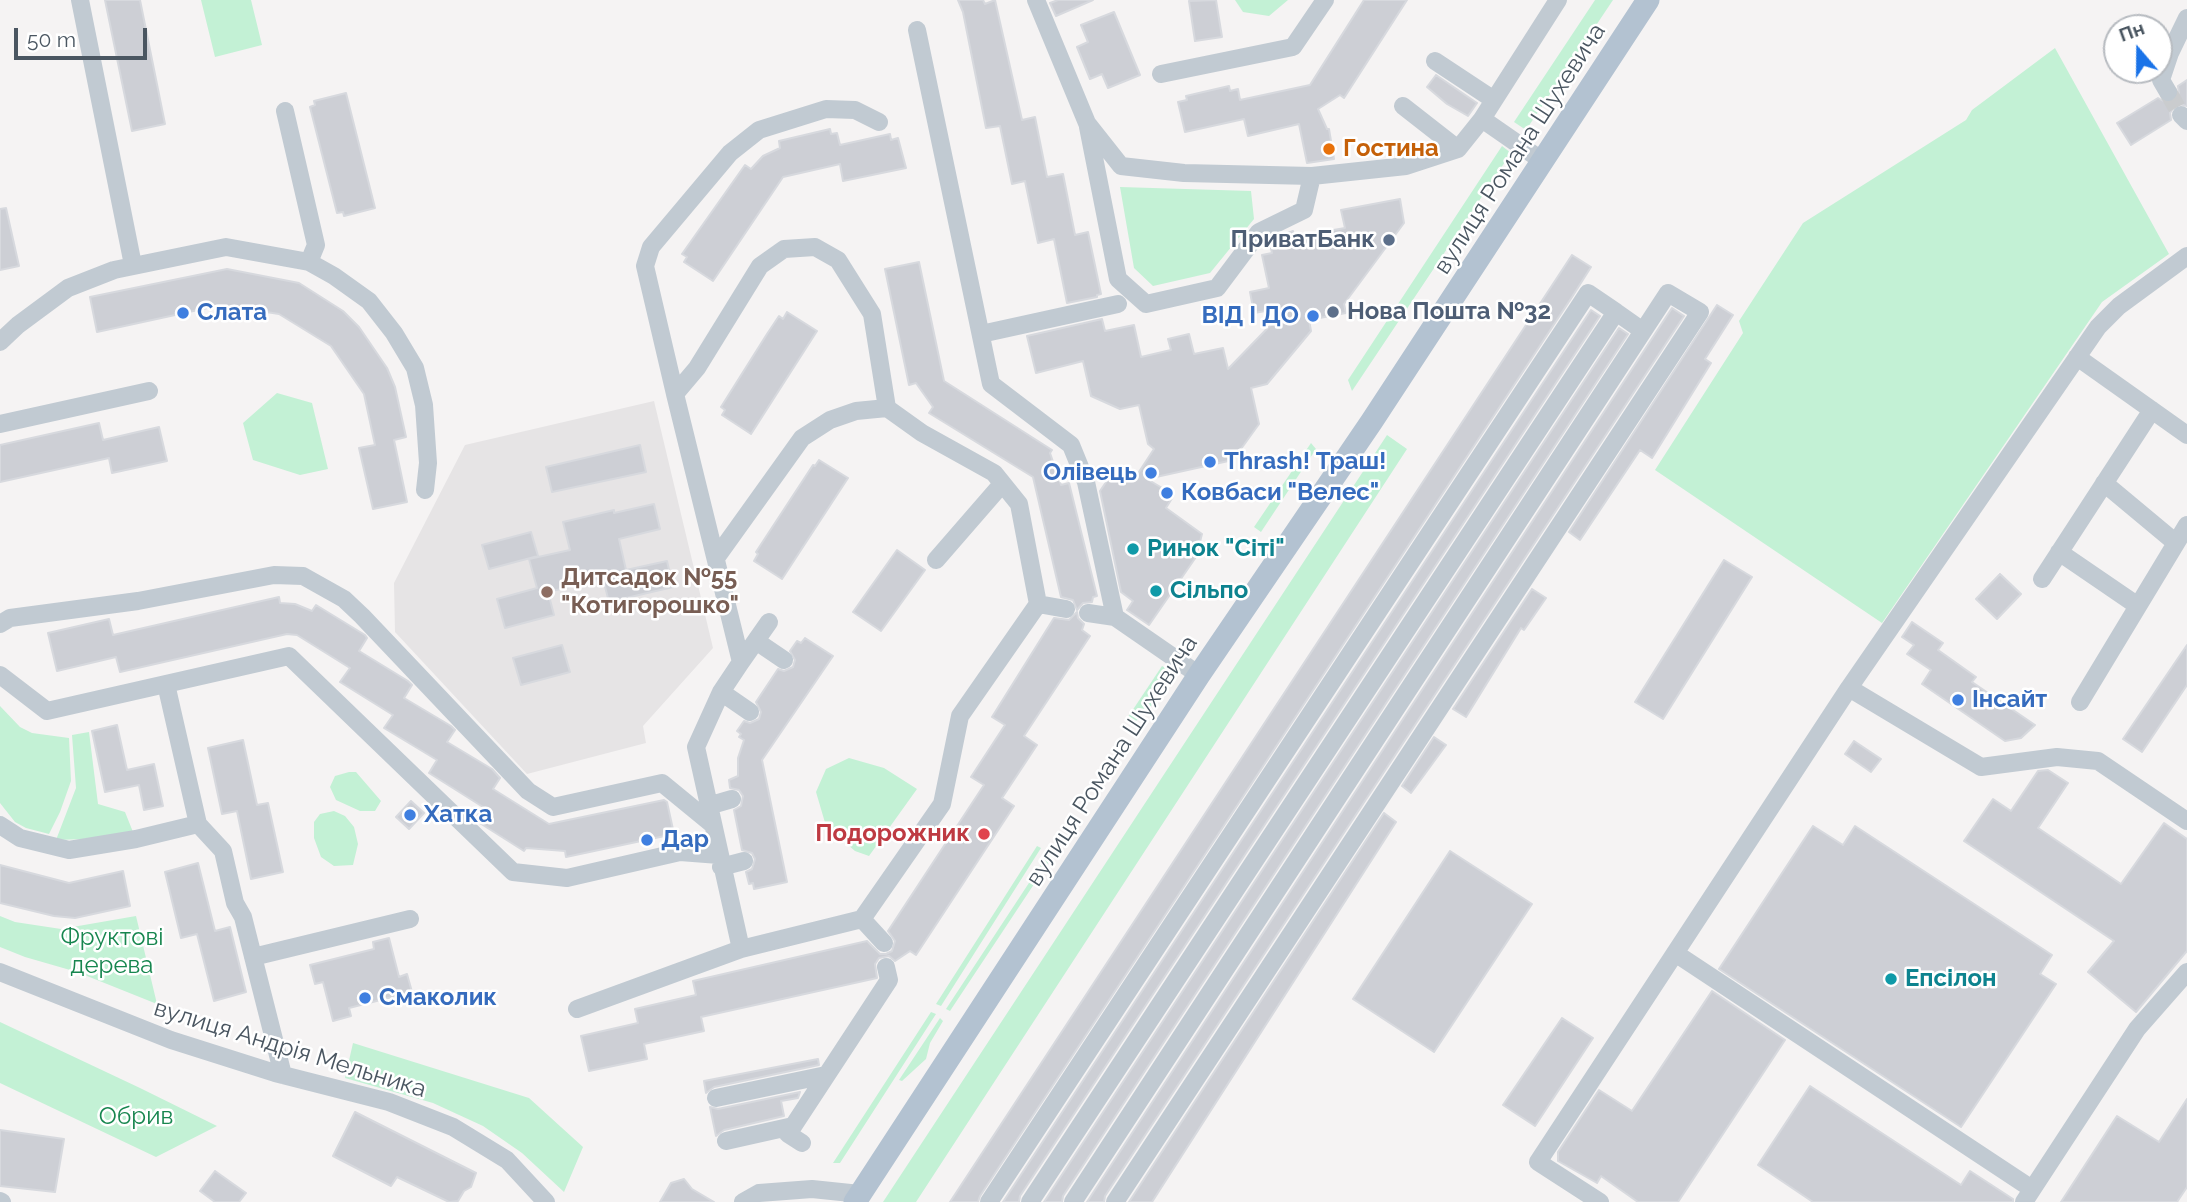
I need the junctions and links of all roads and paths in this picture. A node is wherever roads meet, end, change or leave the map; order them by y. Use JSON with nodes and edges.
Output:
{"nodes":[{"id":1,"x":80,"y":0,"type":"edge"},
{"id":2,"x":1035,"y":0,"type":"edge"},
{"id":3,"x":1325,"y":0,"type":"edge"},
{"id":4,"x":1558,"y":0,"type":"edge"},
{"id":5,"x":1648,"y":0,"type":"edge"},
{"id":6,"x":2187,"y":18,"type":"edge"},
{"id":7,"x":917,"y":30,"type":"dead end"},
{"id":8,"x":1435,"y":61,"type":"dead end"},
{"id":9,"x":1161,"y":74,"type":"dead end"},
{"id":10,"x":2168,"y":92,"type":"tunnel mouth"},
{"id":11,"x":1494,"y":100,"type":"junction"},
{"id":12,"x":1403,"y":106,"type":"dead end"},
{"id":13,"x":285,"y":111,"type":"dead end"},
{"id":14,"x":1482,"y":119,"type":"junction"},
{"id":15,"x":879,"y":122,"type":"dead end"},
{"id":16,"x":1087,"y":123,"type":"junction"},
{"id":17,"x":1458,"y":149,"type":"junction"},
{"id":18,"x":1544,"y":162,"type":"junction"},
{"id":19,"x":1312,"y":176,"type":"junction"},
{"id":20,"x":2187,"y":256,"type":"edge"},
{"id":21,"x":309,"y":262,"type":"junction"},
{"id":22,"x":132,"y":265,"type":"junction"},
{"id":23,"x":1118,"y":304,"type":"dead end"},
{"id":24,"x":1616,"y":312,"type":"junction"},
{"id":25,"x":1643,"y":331,"type":"junction"},
{"id":26,"x":981,"y":334,"type":"junction"},
{"id":27,"x":0,"y":342,"type":"edge"},
{"id":28,"x":2077,"y":357,"type":"junction"},
{"id":29,"x":149,"y":391,"type":"dead end"},
{"id":30,"x":675,"y":394,"type":"junction"},
{"id":31,"x":887,"y":408,"type":"junction"},
{"id":32,"x":2152,"y":410,"type":"junction"},
{"id":33,"x":0,"y":424,"type":"edge"},
{"id":34,"x":2187,"y":435,"type":"edge"},
{"id":35,"x":2104,"y":483,"type":"junction"},
{"id":36,"x":1002,"y":484,"type":"junction"},
{"id":37,"x":425,"y":490,"type":"dead end"},
{"id":38,"x":2187,"y":525,"type":"edge"},
{"id":39,"x":2176,"y":543,"type":"junction"},
{"id":40,"x":2059,"y":552,"type":"junction"},
{"id":41,"x":716,"y":558,"type":"junction"},
{"id":42,"x":936,"y":560,"type":"dead end"},
{"id":43,"x":2042,"y":579,"type":"dead end"},
{"id":44,"x":1038,"y":604,"type":"junction"},
{"id":45,"x":2138,"y":606,"type":"junction"},
{"id":46,"x":1066,"y":609,"type":"dead end"},
{"id":47,"x":1088,"y":614,"type":"dead end"},
{"id":48,"x":1115,"y":617,"type":"junction"},
{"id":49,"x":769,"y":622,"type":"dead end"},
{"id":50,"x":0,"y":624,"type":"edge"},
{"id":51,"x":757,"y":640,"type":"junction"},
{"id":52,"x":784,"y":660,"type":"dead end"},
{"id":53,"x":741,"y":662,"type":"junction"},
{"id":54,"x":0,"y":675,"type":"edge"},
{"id":55,"x":1199,"y":675,"type":"junction"},
{"id":56,"x":166,"y":684,"type":"junction"},
{"id":57,"x":1849,"y":688,"type":"junction"},
{"id":58,"x":721,"y":692,"type":"junction"},
{"id":59,"x":2080,"y":702,"type":"dead end"},
{"id":60,"x":750,"y":712,"type":"dead end"},
{"id":61,"x":732,"y":799,"type":"dead end"},
{"id":62,"x":708,"y":806,"type":"junction"},
{"id":63,"x":2187,"y":821,"type":"edge"},
{"id":64,"x":198,"y":824,"type":"junction"},
{"id":65,"x":712,"y":824,"type":"junction"},
{"id":66,"x":0,"y":825,"type":"edge"},
{"id":67,"x":720,"y":861,"type":"junction"},
{"id":68,"x":744,"y":861,"type":"dead end"},
{"id":69,"x":410,"y":919,"type":"dead end"},
{"id":70,"x":862,"y":919,"type":"junction"},
{"id":71,"x":884,"y":943,"type":"dead end"},
{"id":72,"x":741,"y":949,"type":"junction"},
{"id":73,"x":1675,"y":953,"type":"junction"},
{"id":74,"x":253,"y":957,"type":"junction"},
{"id":75,"x":886,"y":967,"type":"dead end"},
{"id":76,"x":0,"y":972,"type":"edge"},
{"id":77,"x":2187,"y":972,"type":"edge"},
{"id":78,"x":577,"y":1009,"type":"dead end"},
{"id":79,"x":284,"y":1075,"type":"junction"},
{"id":80,"x":826,"y":1075,"type":"junction"},
{"id":81,"x":716,"y":1098,"type":"dead end"},
{"id":82,"x":793,"y":1126,"type":"junction"},
{"id":83,"x":726,"y":1141,"type":"dead end"},
{"id":84,"x":802,"y":1143,"type":"dead end"},
{"id":85,"x":2028,"y":1196,"type":"edge"},
{"id":86,"x":857,"y":1198,"type":"edge"},
{"id":87,"x":546,"y":1202,"type":"edge"},
{"id":88,"x":743,"y":1202,"type":"edge"},
{"id":89,"x":989,"y":1202,"type":"edge"},
{"id":90,"x":1031,"y":1202,"type":"edge"},
{"id":91,"x":1073,"y":1202,"type":"edge"},
{"id":92,"x":1115,"y":1202,"type":"edge"},
{"id":93,"x":1600,"y":1202,"type":"edge"}],
"edges":[{"from":1,"to":22,"type":"street"},
{"from":2,"to":16,"type":"street"},
{"from":3,"to":9,"type":"street"},
{"from":4,"to":11,"type":"street"},
{"from":5,"to":18,"type":"main road","name":"вулиця Романа Шухевича"},
{"from":6,"to":10,"type":"street"},
{"from":7,"to":26,"type":"street"},
{"from":8,"to":11,"type":"street"},
{"from":11,"to":14,"type":"street"},
{"from":12,"to":17,"type":"street"},
{"from":13,"to":21,"type":"street"},
{"from":14,"to":17,"type":"street"},
{"from":14,"to":18,"type":"street"},
{"from":15,"to":30,"type":"street"},
{"from":16,"to":19,"type":"street"},
{"from":16,"to":19,"type":"street"},
{"from":17,"to":19,"type":"street"},
{"from":18,"to":55,"type":"main road","name":"вулиця Романа Шухевича"},
{"from":20,"to":28,"type":"street"},
{"from":21,"to":22,"type":"street"},
{"from":21,"to":37,"type":"street"},
{"from":22,"to":27,"type":"street"},
{"from":23,"to":26,"type":"street"},
{"from":24,"to":25,"type":"street"},
{"from":24,"to":89,"type":"street"},
{"from":24,"to":90,"type":"street"},
{"from":25,"to":91,"type":"street"},
{"from":25,"to":92,"type":"street"},
{"from":26,"to":48,"type":"street"},
{"from":28,"to":32,"type":"street"},
{"from":28,"to":57,"type":"street"},
{"from":29,"to":33,"type":"street"},
{"from":30,"to":31,"type":"street"},
{"from":30,"to":41,"type":"street"},
{"from":31,"to":36,"type":"street"},
{"from":31,"to":41,"type":"street"},
{"from":32,"to":34,"type":"street"},
{"from":32,"to":35,"type":"street"},
{"from":35,"to":39,"type":"street"},
{"from":35,"to":40,"type":"street"},
{"from":36,"to":42,"type":"street"},
{"from":36,"to":44,"type":"street"},
{"from":38,"to":39,"type":"street"},
{"from":39,"to":45,"type":"street"},
{"from":40,"to":43,"type":"street"},
{"from":40,"to":45,"type":"street"},
{"from":41,"to":53,"type":"street"},
{"from":44,"to":46,"type":"street"},
{"from":44,"to":70,"type":"street"},
{"from":45,"to":59,"type":"street"},
{"from":47,"to":48,"type":"street"},
{"from":48,"to":55,"type":"street"},
{"from":49,"to":51,"type":"street"},
{"from":50,"to":65,"type":"street"},
{"from":51,"to":52,"type":"street"},
{"from":51,"to":53,"type":"street"},
{"from":53,"to":58,"type":"street"},
{"from":54,"to":56,"type":"street"},
{"from":55,"to":86,"type":"main road","name":"вулиця Романа Шухевича"},
{"from":56,"to":64,"type":"street"},
{"from":56,"to":67,"type":"street"},
{"from":57,"to":63,"type":"street"},
{"from":57,"to":73,"type":"street"},
{"from":58,"to":60,"type":"street"},
{"from":58,"to":62,"type":"street"},
{"from":61,"to":62,"type":"street"},
{"from":62,"to":65,"type":"street"},
{"from":64,"to":66,"type":"street"},
{"from":64,"to":74,"type":"street"},
{"from":65,"to":67,"type":"street"},
{"from":67,"to":68,"type":"street"},
{"from":67,"to":72,"type":"street"},
{"from":69,"to":74,"type":"street"},
{"from":70,"to":71,"type":"street"},
{"from":70,"to":72,"type":"street"},
{"from":72,"to":78,"type":"street"},
{"from":73,"to":85,"type":"street"},
{"from":73,"to":93,"type":"street"},
{"from":74,"to":79,"type":"street"},
{"from":75,"to":80,"type":"street"},
{"from":76,"to":79,"type":"street","name":"вулиця Андрія Мельника"},
{"from":77,"to":85,"type":"street"},
{"from":79,"to":87,"type":"street","name":"вулиця Андрія Мельника"},
{"from":80,"to":81,"type":"street"},
{"from":80,"to":82,"type":"street"},
{"from":82,"to":83,"type":"street"},
{"from":82,"to":84,"type":"street"},
{"from":86,"to":88,"type":"street"}]}
